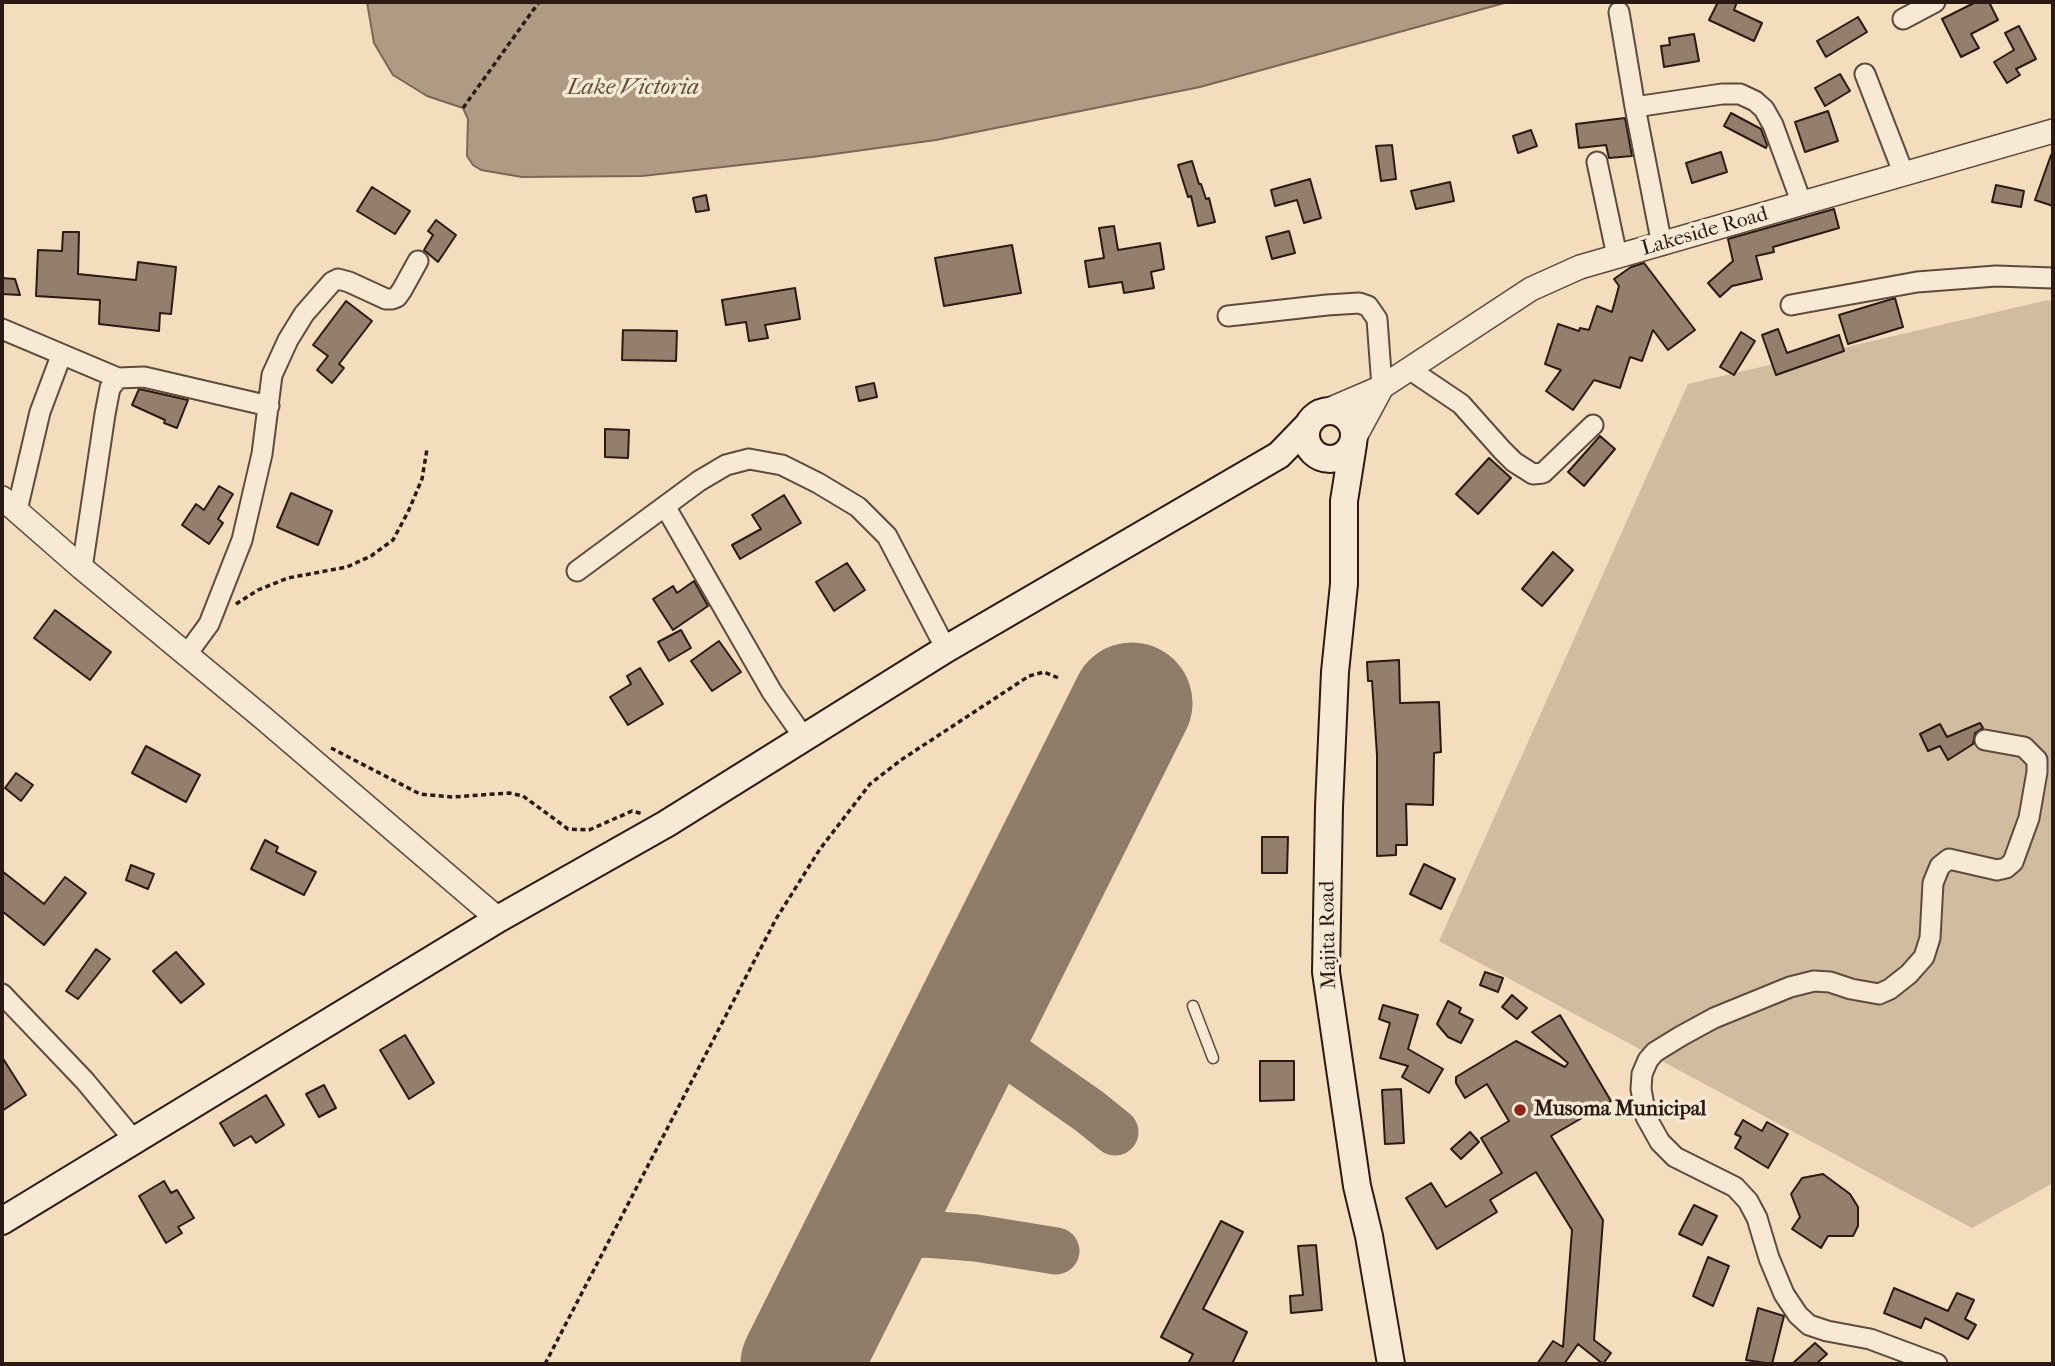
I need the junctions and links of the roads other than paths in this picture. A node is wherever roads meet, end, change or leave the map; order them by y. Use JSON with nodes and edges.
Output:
{"nodes":[{"id":1,"x":1935,"y":2,"type":"edge"},
{"id":2,"x":1619,"y":12,"type":"dead end"},
{"id":3,"x":1903,"y":19,"type":"dead end"},
{"id":4,"x":1865,"y":74,"type":"dead end"},
{"id":5,"x":1635,"y":107,"type":"junction"},
{"id":6,"x":2053,"y":131,"type":"edge"},
{"id":7,"x":1597,"y":162,"type":"dead end"},
{"id":8,"x":1903,"y":172,"type":"junction"},
{"id":9,"x":1802,"y":204,"type":"junction"},
{"id":10,"x":1662,"y":245,"type":"junction"},
{"id":11,"x":1616,"y":256,"type":"junction"},
{"id":12,"x":418,"y":261,"type":"dead end"},
{"id":13,"x":2053,"y":278,"type":"edge"},
{"id":14,"x":1791,"y":305,"type":"dead end"},
{"id":15,"x":1228,"y":316,"type":"dead end"},
{"id":16,"x":2,"y":329,"type":"edge"},
{"id":17,"x":61,"y":356,"type":"junction"},
{"id":18,"x":1409,"y":369,"type":"junction"},
{"id":19,"x":118,"y":378,"type":"junction"},
{"id":20,"x":1382,"y":387,"type":"junction"},
{"id":21,"x":269,"y":406,"type":"junction"},
{"id":22,"x":1317,"y":418,"type":"junction"},
{"id":23,"x":1593,"y":425,"type":"dead end"},
{"id":24,"x":1354,"y":440,"type":"junction"},
{"id":25,"x":1279,"y":455,"type":"junction"},
{"id":26,"x":1321,"y":456,"type":"junction"},
{"id":27,"x":1344,"y":501,"type":"junction"},
{"id":28,"x":9,"y":504,"type":"edge"},
{"id":29,"x":665,"y":506,"type":"junction"},
{"id":30,"x":82,"y":568,"type":"junction"},
{"id":31,"x":577,"y":571,"type":"dead end"},
{"id":32,"x":946,"y":649,"type":"junction"},
{"id":33,"x":187,"y":654,"type":"junction"},
{"id":34,"x":805,"y":739,"type":"junction"},
{"id":35,"x":1985,"y":740,"type":"dead end"},
{"id":36,"x":498,"y":919,"type":"junction"},
{"id":37,"x":2,"y":995,"type":"edge"},
{"id":38,"x":1193,"y":1006,"type":"dead end"},
{"id":39,"x":1213,"y":1058,"type":"dead end"},
{"id":40,"x":134,"y":1140,"type":"junction"},
{"id":41,"x":2,"y":1221,"type":"edge"},
{"id":42,"x":1391,"y":1364,"type":"edge"},
{"id":43,"x":1937,"y":1364,"type":"edge"}],
"edges":[{"from":1,"to":3,"type":"street"},
{"from":2,"to":5,"type":"street"},
{"from":4,"to":8,"type":"street"},
{"from":5,"to":9,"type":"street"},
{"from":5,"to":10,"type":"street"},
{"from":6,"to":8,"type":"street","name":"Lakeside Road"},
{"from":7,"to":11,"type":"street"},
{"from":8,"to":9,"type":"street","name":"Lakeside Road"},
{"from":9,"to":10,"type":"street","name":"Lakeside Road"},
{"from":10,"to":11,"type":"street","name":"Lakeside Road"},
{"from":11,"to":18,"type":"street","name":"Lakeside Road"},
{"from":12,"to":21,"type":"street"},
{"from":13,"to":14,"type":"street"},
{"from":15,"to":20,"type":"street"},
{"from":16,"to":17,"type":"street"},
{"from":17,"to":19,"type":"street"},
{"from":17,"to":28,"type":"street"},
{"from":18,"to":20,"type":"street","name":"Lakeside Road"},
{"from":18,"to":23,"type":"street"},
{"from":19,"to":21,"type":"street"},
{"from":19,"to":30,"type":"street"},
{"from":20,"to":22,"type":"street","name":"Lakeside Road"},
{"from":20,"to":24,"type":"street"},
{"from":21,"to":33,"type":"street"},
{"from":22,"to":24,"type":"main road"},
{"from":22,"to":25,"type":"main road"},
{"from":22,"to":26,"type":"main road"},
{"from":24,"to":26,"type":"main road"},
{"from":24,"to":27,"type":"main road"},
{"from":25,"to":26,"type":"main road"},
{"from":25,"to":32,"type":"main road"},
{"from":26,"to":27,"type":"main road"},
{"from":27,"to":42,"type":"main road","name":"Majita Road"},
{"from":28,"to":30,"type":"street"},
{"from":29,"to":31,"type":"street"},
{"from":29,"to":32,"type":"street"},
{"from":29,"to":34,"type":"street"},
{"from":30,"to":33,"type":"street"},
{"from":32,"to":34,"type":"main road"},
{"from":33,"to":36,"type":"street"},
{"from":34,"to":36,"type":"main road"},
{"from":35,"to":43,"type":"street"},
{"from":36,"to":40,"type":"main road"},
{"from":37,"to":40,"type":"street"},
{"from":38,"to":39,"type":"lane"},
{"from":40,"to":41,"type":"main road"}]}
